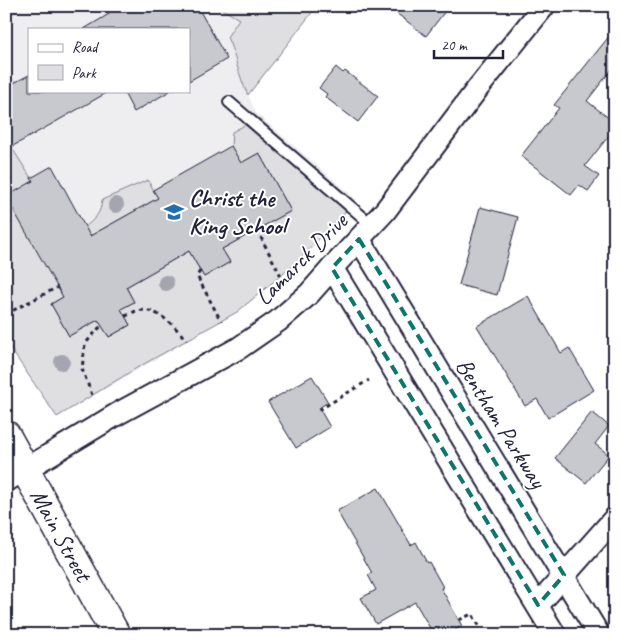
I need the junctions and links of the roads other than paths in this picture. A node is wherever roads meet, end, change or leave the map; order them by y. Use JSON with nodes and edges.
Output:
{"nodes":[{"id":1,"x":544,"y":6,"type":"edge"},
{"id":2,"x":229,"y":102,"type":"dead end"},
{"id":3,"x":365,"y":232,"type":"junction"},
{"id":4,"x":332,"y":268,"type":"junction"},
{"id":5,"x":6,"y":435,"type":"edge"},
{"id":6,"x":16,"y":476,"type":"edge"},
{"id":7,"x":615,"y":518,"type":"edge"},
{"id":8,"x":564,"y":575,"type":"junction"},
{"id":9,"x":538,"y":605,"type":"junction"},
{"id":10,"x":116,"y":635,"type":"edge"},
{"id":11,"x":556,"y":635,"type":"edge"},
{"id":12,"x":599,"y":635,"type":"edge"}],
"edges":[{"from":1,"to":3,"type":"street","name":"Lamarck Drive"},
{"from":2,"to":3,"type":"lane"},
{"from":3,"to":4,"type":"street","name":"Lamarck Drive"},
{"from":3,"to":8,"type":"street","name":"Bentham Parkway"},
{"from":4,"to":6,"type":"street","name":"Lamarck Drive"},
{"from":4,"to":9,"type":"street"},
{"from":5,"to":6,"type":"main road","name":"Main Street"},
{"from":6,"to":10,"type":"main road","name":"Main Street"},
{"from":7,"to":8,"type":"street"},
{"from":8,"to":9,"type":"street"},
{"from":8,"to":12,"type":"street","name":"Bentham Parkway"},
{"from":9,"to":11,"type":"street"}]}
